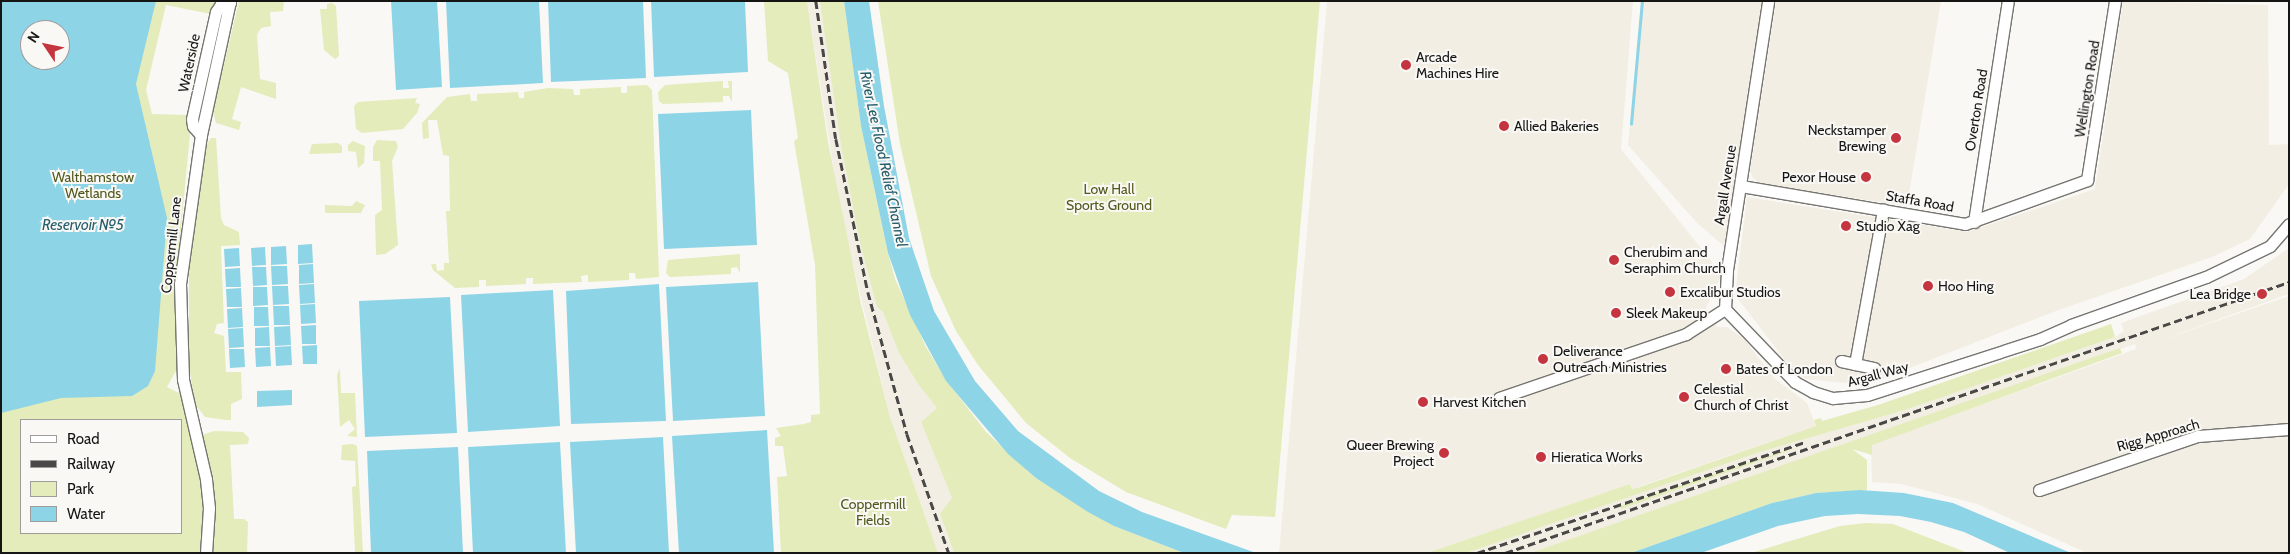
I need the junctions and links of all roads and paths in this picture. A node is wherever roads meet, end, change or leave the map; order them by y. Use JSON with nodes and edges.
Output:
{"nodes":[{"id":1,"x":1768,"y":1,"type":"edge"},
{"id":2,"x":2008,"y":1,"type":"edge"},
{"id":3,"x":2115,"y":1,"type":"edge"},
{"id":4,"x":230,"y":2,"type":"edge"},
{"id":5,"x":201,"y":135,"type":"joint"},
{"id":6,"x":2087,"y":180,"type":"joint"},
{"id":7,"x":1741,"y":186,"type":"junction"},
{"id":8,"x":1883,"y":210,"type":"junction"},
{"id":9,"x":1974,"y":222,"type":"junction"},
{"id":10,"x":2289,"y":224,"type":"edge"},
{"id":11,"x":1726,"y":309,"type":"junction"},
{"id":12,"x":1841,"y":361,"type":"dead end"},
{"id":13,"x":1855,"y":364,"type":"junction"},
{"id":14,"x":1874,"y":368,"type":"dead end"},
{"id":15,"x":1499,"y":398,"type":"dead end"},
{"id":16,"x":2289,"y":429,"type":"edge"},
{"id":17,"x":2040,"y":490,"type":"dead end"},
{"id":18,"x":206,"y":553,"type":"edge"}],
"edges":[{"from":1,"to":7,"type":"street","name":"Argall Avenue"},
{"from":2,"to":9,"type":"street","name":"Overton Road"},
{"from":3,"to":6,"type":"street","name":"Wellington Road"},
{"from":4,"to":5,"type":"street","name":"Waterside"},
{"from":5,"to":18,"type":"street","name":"Coppermill Lane"},
{"from":6,"to":9,"type":"street","name":"Staffa Road"},
{"from":7,"to":8,"type":"street","name":"Staffa Road"},
{"from":7,"to":11,"type":"street","name":"Argall Avenue"},
{"from":8,"to":9,"type":"street","name":"Staffa Road"},
{"from":8,"to":13,"type":"street"},
{"from":10,"to":11,"type":"street","name":"Argall Way"},
{"from":11,"to":15,"type":"street"},
{"from":12,"to":13,"type":"street"},
{"from":13,"to":14,"type":"street"},
{"from":16,"to":17,"type":"street","name":"Rigg Approach"}]}
